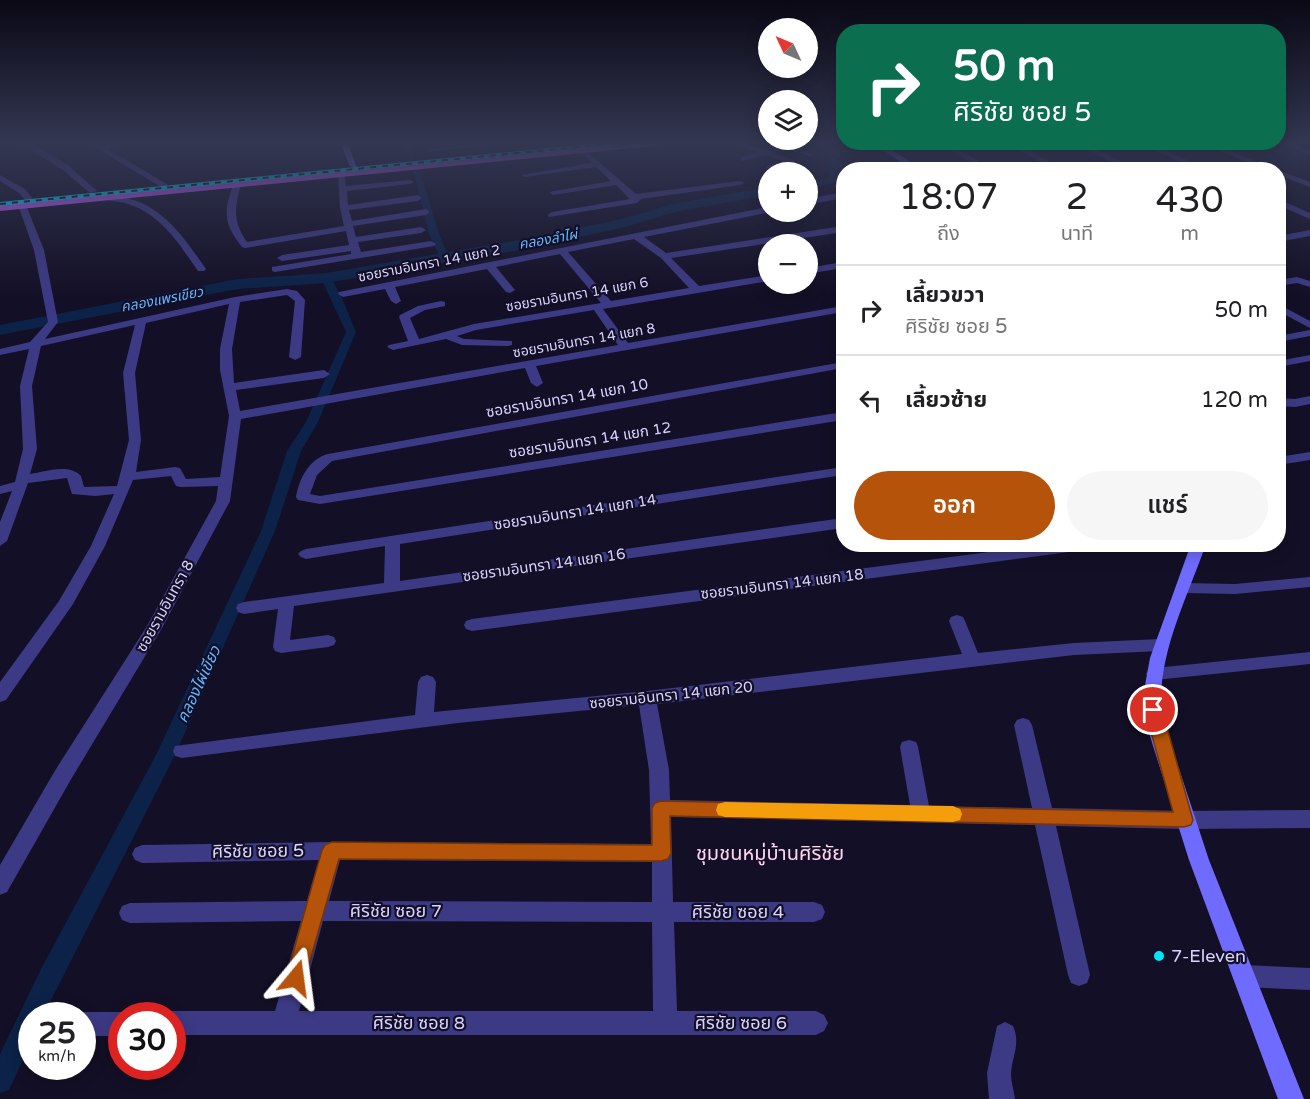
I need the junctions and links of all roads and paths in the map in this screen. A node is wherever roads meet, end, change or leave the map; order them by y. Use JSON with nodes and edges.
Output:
{"nodes":[{"id":1,"x":23,"y":194,"type":"edge"},
{"id":2,"x":73,"y":194,"type":"edge"},
{"id":3,"x":136,"y":194,"type":"edge"},
{"id":4,"x":234,"y":194,"type":"edge"},
{"id":5,"x":343,"y":194,"type":"edge"},
{"id":6,"x":633,"y":194,"type":"edge"},
{"id":7,"x":656,"y":194,"type":"edge"},
{"id":8,"x":836,"y":196,"type":"edge"},
{"id":9,"x":106,"y":197,"type":"junction"},
{"id":10,"x":636,"y":197,"type":"junction"},
{"id":11,"x":418,"y":198,"type":"dead end"},
{"id":12,"x":0,"y":200,"type":"edge"},
{"id":13,"x":818,"y":200,"type":"edge"},
{"id":14,"x":25,"y":202,"type":"junction"},
{"id":15,"x":1286,"y":206,"type":"edge"},
{"id":16,"x":0,"y":208,"type":"edge"},
{"id":17,"x":344,"y":208,"type":"junction"},
{"id":18,"x":426,"y":212,"type":"dead end"},
{"id":19,"x":758,"y":212,"type":"edge"},
{"id":20,"x":552,"y":215,"type":"dead end"},
{"id":21,"x":1310,"y":216,"type":"edge"},
{"id":22,"x":348,"y":226,"type":"junction"},
{"id":23,"x":422,"y":230,"type":"dead end"},
{"id":24,"x":836,"y":230,"type":"edge"},
{"id":25,"x":1310,"y":233,"type":"edge"},
{"id":26,"x":636,"y":236,"type":"junction"},
{"id":27,"x":1286,"y":237,"type":"edge"},
{"id":28,"x":431,"y":244,"type":"dead end"},
{"id":29,"x":354,"y":248,"type":"junction"},
{"id":30,"x":562,"y":251,"type":"junction"},
{"id":31,"x":664,"y":256,"type":"junction"},
{"id":32,"x":282,"y":258,"type":"dead end"},
{"id":33,"x":489,"y":265,"type":"junction"},
{"id":34,"x":836,"y":266,"type":"edge"},
{"id":35,"x":201,"y":269,"type":"dead end"},
{"id":36,"x":275,"y":269,"type":"dead end"},
{"id":37,"x":818,"y":269,"type":"edge"},
{"id":38,"x":758,"y":280,"type":"edge"},
{"id":39,"x":1286,"y":282,"type":"edge"},
{"id":40,"x":1310,"y":284,"type":"edge"},
{"id":41,"x":389,"y":285,"type":"junction"},
{"id":42,"x":510,"y":290,"type":"dead end"},
{"id":43,"x":697,"y":290,"type":"junction"},
{"id":44,"x":343,"y":294,"type":"dead end"},
{"id":45,"x":235,"y":300,"type":"junction"},
{"id":46,"x":396,"y":301,"type":"dead end"},
{"id":47,"x":441,"y":304,"type":"dead end"},
{"id":48,"x":602,"y":305,"type":"junction"},
{"id":49,"x":836,"y":310,"type":"edge"},
{"id":50,"x":1286,"y":312,"type":"edge"},
{"id":51,"x":141,"y":322,"type":"junction"},
{"id":52,"x":1310,"y":325,"type":"edge"},
{"id":53,"x":1310,"y":333,"type":"edge"},
{"id":54,"x":447,"y":336,"type":"junction"},
{"id":55,"x":1286,"y":338,"type":"edge"},
{"id":56,"x":36,"y":342,"type":"junction"},
{"id":57,"x":508,"y":343,"type":"dead end"},
{"id":58,"x":415,"y":344,"type":"junction"},
{"id":59,"x":393,"y":347,"type":"dead end"},
{"id":60,"x":626,"y":348,"type":"junction"},
{"id":61,"x":0,"y":352,"type":"edge"},
{"id":62,"x":295,"y":357,"type":"dead end"},
{"id":63,"x":1310,"y":358,"type":"edge"},
{"id":64,"x":1286,"y":362,"type":"edge"},
{"id":65,"x":530,"y":365,"type":"junction"},
{"id":66,"x":836,"y":367,"type":"edge"},
{"id":67,"x":324,"y":374,"type":"dead end"},
{"id":68,"x":537,"y":382,"type":"dead end"},
{"id":69,"x":230,"y":387,"type":"junction"},
{"id":70,"x":1310,"y":400,"type":"edge"},
{"id":71,"x":1286,"y":402,"type":"edge"},
{"id":72,"x":235,"y":416,"type":"junction"},
{"id":73,"x":836,"y":417,"type":"edge"},
{"id":74,"x":1310,"y":456,"type":"edge"},
{"id":75,"x":1286,"y":460,"type":"edge"},
{"id":76,"x":836,"y":472,"type":"edge"},
{"id":77,"x":227,"y":481,"type":"junction"},
{"id":78,"x":308,"y":481,"type":"joint"},
{"id":79,"x":22,"y":482,"type":"junction"},
{"id":80,"x":126,"y":483,"type":"junction"},
{"id":81,"x":0,"y":490,"type":"edge"},
{"id":82,"x":836,"y":524,"type":"edge"},
{"id":83,"x":393,"y":540,"type":"junction"},
{"id":84,"x":0,"y":541,"type":"edge"},
{"id":85,"x":1031,"y":552,"type":"edge"},
{"id":86,"x":1195,"y":552,"type":"edge"},
{"id":87,"x":306,"y":554,"type":"dead end"},
{"id":88,"x":1310,"y":582,"type":"edge"},
{"id":89,"x":392,"y":587,"type":"junction"},
{"id":90,"x":1184,"y":588,"type":"junction"},
{"id":91,"x":287,"y":602,"type":"junction"},
{"id":92,"x":244,"y":608,"type":"dead end"},
{"id":93,"x":957,"y":621,"type":"dead end"},
{"id":94,"x":472,"y":625,"type":"dead end"},
{"id":95,"x":328,"y":641,"type":"dead end"},
{"id":96,"x":1160,"y":645,"type":"junction"},
{"id":97,"x":1310,"y":658,"type":"edge"},
{"id":98,"x":973,"y":660,"type":"junction"},
{"id":99,"x":1155,"y":674,"type":"junction"},
{"id":100,"x":427,"y":682,"type":"dead end"},
{"id":101,"x":0,"y":695,"type":"edge"},
{"id":102,"x":647,"y":698,"type":"junction"},
{"id":103,"x":424,"y":721,"type":"junction"},
{"id":104,"x":1023,"y":725,"type":"dead end"},
{"id":105,"x":909,"y":747,"type":"dead end"},
{"id":106,"x":182,"y":751,"type":"dead end"},
{"id":107,"x":661,"y":808,"type":"junction"},
{"id":108,"x":921,"y":813,"type":"junction"},
{"id":109,"x":1042,"y":816,"type":"junction"},
{"id":110,"x":1310,"y":819,"type":"edge"},
{"id":111,"x":1184,"y":820,"type":"junction"},
{"id":112,"x":332,"y":850,"type":"junction"},
{"id":113,"x":661,"y":853,"type":"junction"},
{"id":114,"x":142,"y":854,"type":"dead end"},
{"id":115,"x":0,"y":885,"type":"edge"},
{"id":116,"x":315,"y":911,"type":"junction"},
{"id":117,"x":662,"y":912,"type":"junction"},
{"id":118,"x":814,"y":912,"type":"dead end"},
{"id":119,"x":130,"y":913,"type":"dead end"},
{"id":120,"x":1079,"y":975,"type":"dead end"},
{"id":121,"x":1244,"y":976,"type":"junction"},
{"id":122,"x":1310,"y":979,"type":"edge"},
{"id":123,"x":284,"y":1022,"type":"junction"},
{"id":124,"x":186,"y":1023,"type":"edge"},
{"id":125,"x":816,"y":1023,"type":"dead end"},
{"id":126,"x":665,"y":1024,"type":"junction"},
{"id":127,"x":1005,"y":1034,"type":"dead end"},
{"id":128,"x":1002,"y":1099,"type":"edge"},
{"id":129,"x":1291,"y":1099,"type":"edge"}],
"edges":[{"from":1,"to":14,"type":"street"},
{"from":2,"to":14,"type":"main road"},
{"from":3,"to":9,"type":"main road"},
{"from":4,"to":22,"type":"street"},
{"from":5,"to":17,"type":"street"},
{"from":6,"to":10,"type":"street"},
{"from":7,"to":10,"type":"street"},
{"from":8,"to":13,"type":"street"},
{"from":9,"to":14,"type":"main road"},
{"from":9,"to":35,"type":"street"},
{"from":10,"to":20,"type":"street"},
{"from":11,"to":17,"type":"street"},
{"from":12,"to":14,"type":"main road"},
{"from":14,"to":16,"type":"main road"},
{"from":14,"to":56,"type":"street"},
{"from":15,"to":21,"type":"street"},
{"from":17,"to":22,"type":"street"},
{"from":18,"to":22,"type":"street"},
{"from":19,"to":26,"type":"street","name":"ซอยรามอินทรา 14 แยก 2"},
{"from":22,"to":29,"type":"street"},
{"from":23,"to":29,"type":"street"},
{"from":24,"to":31,"type":"street"},
{"from":25,"to":27,"type":"street"},
{"from":26,"to":30,"type":"street","name":"ซอยรามอินทรา 14 แยก 2"},
{"from":26,"to":31,"type":"street"},
{"from":28,"to":29,"type":"street"},
{"from":29,"to":32,"type":"street"},
{"from":29,"to":36,"type":"street"},
{"from":30,"to":33,"type":"street","name":"ซอยรามอินทรา 14 แยก 2"},
{"from":30,"to":48,"type":"street"},
{"from":31,"to":43,"type":"street"},
{"from":33,"to":41,"type":"street","name":"ซอยรามอินทรา 14 แยก 2"},
{"from":33,"to":42,"type":"street"},
{"from":34,"to":37,"type":"street"},
{"from":38,"to":43,"type":"street","name":"ซอยรามอินทรา 14 แยก 6"},
{"from":39,"to":40,"type":"street"},
{"from":41,"to":44,"type":"street","name":"ซอยรามอินทรา 14 แยก 2"},
{"from":41,"to":46,"type":"street"},
{"from":43,"to":48,"type":"street","name":"ซอยรามอินทรา 14 แยก 6"},
{"from":45,"to":51,"type":"street"},
{"from":45,"to":62,"type":"street"},
{"from":45,"to":69,"type":"street","name":"ซอยรามอินทรา 8"},
{"from":47,"to":58,"type":"street"},
{"from":48,"to":54,"type":"street","name":"ซอยรามอินทรา 14 แยก 6"},
{"from":48,"to":60,"type":"street"},
{"from":49,"to":60,"type":"street","name":"ซอยรามอินทรา 14 แยก 8"},
{"from":50,"to":52,"type":"street"},
{"from":51,"to":56,"type":"street"},
{"from":51,"to":80,"type":"street"},
{"from":53,"to":55,"type":"street"},
{"from":54,"to":57,"type":"street"},
{"from":54,"to":58,"type":"street","name":"ซอยรามอินทรา 14 แยก 6"},
{"from":56,"to":61,"type":"street"},
{"from":56,"to":79,"type":"street"},
{"from":58,"to":59,"type":"street","name":"ซอยรามอินทรา 14 แยก 6"},
{"from":60,"to":65,"type":"street","name":"ซอยรามอินทรา 14 แยก 8"},
{"from":63,"to":64,"type":"street"},
{"from":65,"to":68,"type":"street"},
{"from":65,"to":72,"type":"street","name":"ซอยรามอินทรา 14 แยก 8"},
{"from":66,"to":78,"type":"street","name":"ซอยรามอินทรา 14 แยก 10"},
{"from":67,"to":69,"type":"street"},
{"from":69,"to":72,"type":"street","name":"ซอยรามอินทรา 8"},
{"from":70,"to":71,"type":"street"},
{"from":72,"to":77,"type":"street","name":"ซอยรามอินทรา 8"},
{"from":73,"to":78,"type":"street","name":"ซอยรามอินทรา 14 แยก 12"},
{"from":74,"to":75,"type":"street"},
{"from":76,"to":83,"type":"street","name":"ซอยรามอินทรา 14 แยก 14"},
{"from":77,"to":80,"type":"street"},
{"from":77,"to":115,"type":"street","name":"ซอยรามอินทรา 8"},
{"from":79,"to":80,"type":"street"},
{"from":79,"to":81,"type":"street"},
{"from":79,"to":84,"type":"street"},
{"from":80,"to":101,"type":"street"},
{"from":82,"to":89,"type":"street","name":"ซอยรามอินทรา 14 แยก 16"},
{"from":83,"to":87,"type":"street","name":"ซอยรามอินทรา 14 แยก 14"},
{"from":83,"to":89,"type":"street"},
{"from":85,"to":94,"type":"street","name":"ซอยรามอินทรา 14 แยก 18"},
{"from":86,"to":90,"type":"street"},
{"from":88,"to":90,"type":"street"},
{"from":89,"to":91,"type":"street","name":"ซอยรามอินทรา 14 แยก 16"},
{"from":90,"to":96,"type":"street"},
{"from":91,"to":92,"type":"street","name":"ซอยรามอินทรา 14 แยก 16"},
{"from":91,"to":95,"type":"street"},
{"from":93,"to":98,"type":"street"},
{"from":96,"to":98,"type":"street","name":"ซอยรามอินทรา 14 แยก 20"},
{"from":96,"to":99,"type":"street"},
{"from":97,"to":99,"type":"street"},
{"from":98,"to":102,"type":"street","name":"ซอยรามอินทรา 14 แยก 20"},
{"from":99,"to":111,"type":"street"},
{"from":100,"to":103,"type":"street"},
{"from":102,"to":103,"type":"street","name":"ซอยรามอินทรา 14 แยก 20"},
{"from":102,"to":107,"type":"street"},
{"from":103,"to":106,"type":"street","name":"ซอยรามอินทรา 14 แยก 20"},
{"from":104,"to":109,"type":"street"},
{"from":105,"to":108,"type":"street"},
{"from":107,"to":108,"type":"street"},
{"from":107,"to":113,"type":"street"},
{"from":108,"to":109,"type":"street"},
{"from":109,"to":111,"type":"street"},
{"from":109,"to":120,"type":"street"},
{"from":110,"to":111,"type":"street"},
{"from":111,"to":121,"type":"street"},
{"from":112,"to":113,"type":"street","name":"ศิริชัย ซอย 5"},
{"from":112,"to":114,"type":"street","name":"ศิริชัย ซอย 5"},
{"from":112,"to":116,"type":"street"},
{"from":113,"to":117,"type":"street"},
{"from":116,"to":117,"type":"street","name":"ศิริชัย ซอย 7"},
{"from":116,"to":119,"type":"street","name":"ศิริชัย ซอย 7"},
{"from":116,"to":123,"type":"street"},
{"from":117,"to":118,"type":"street","name":"ศิริชัย ซอย 4"},
{"from":117,"to":126,"type":"street"},
{"from":121,"to":122,"type":"street"},
{"from":121,"to":129,"type":"street"},
{"from":123,"to":124,"type":"street","name":"ศิริชัย ซอย 8"},
{"from":123,"to":126,"type":"street","name":"ศิริชัย ซอย 8"},
{"from":125,"to":126,"type":"street","name":"ศิริชัย ซอย 6"},
{"from":127,"to":128,"type":"street"}]}
